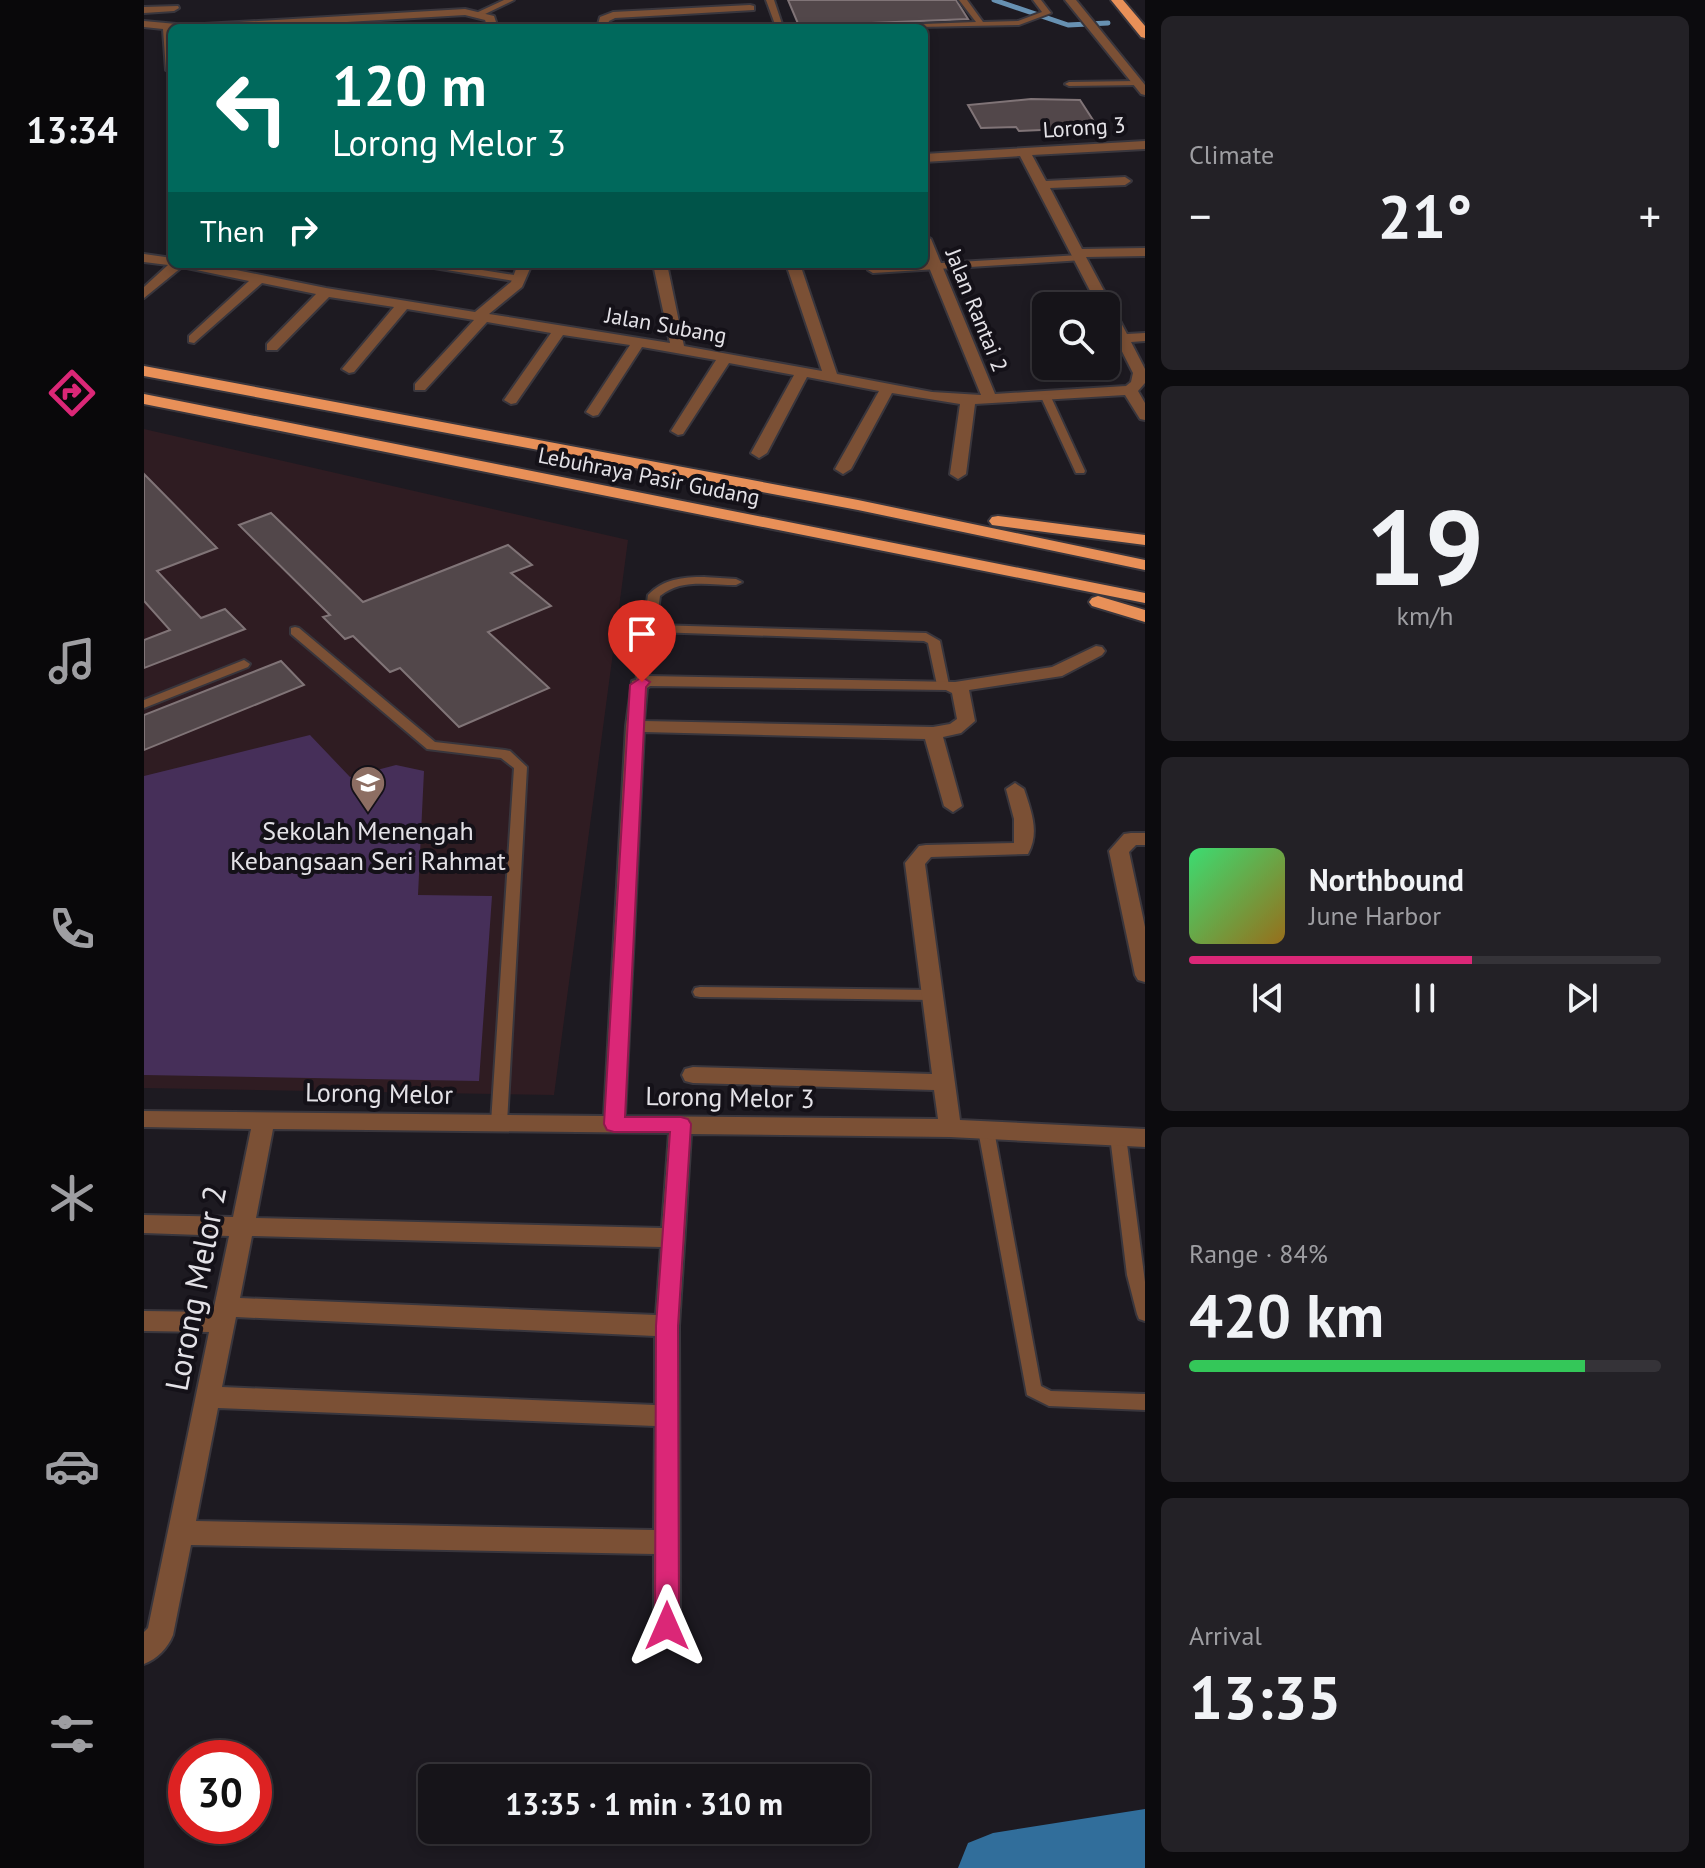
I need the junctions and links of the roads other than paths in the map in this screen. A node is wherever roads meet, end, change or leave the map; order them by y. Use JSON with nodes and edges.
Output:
{"nodes":[{"id":1,"x":510,"y":0,"type":"edge"},
{"id":2,"x":770,"y":0,"type":"edge"},
{"id":3,"x":979,"y":0,"type":"edge"},
{"id":4,"x":1037,"y":0,"type":"edge"},
{"id":5,"x":1070,"y":0,"type":"edge"},
{"id":6,"x":1117,"y":0,"type":"edge"},
{"id":7,"x":964,"y":2,"type":"edge"},
{"id":8,"x":174,"y":8,"type":"dead end"},
{"id":9,"x":750,"y":8,"type":"dead end"},
{"id":10,"x":144,"y":10,"type":"edge"},
{"id":11,"x":480,"y":13,"type":"junction"},
{"id":12,"x":323,"y":18,"type":"edge"},
{"id":13,"x":144,"y":24,"type":"edge"},
{"id":14,"x":220,"y":24,"type":"edge"},
{"id":15,"x":492,"y":24,"type":"edge"},
{"id":16,"x":603,"y":24,"type":"edge"},
{"id":17,"x":779,"y":24,"type":"edge"},
{"id":18,"x":981,"y":24,"type":"junction"},
{"id":19,"x":928,"y":26,"type":"edge"},
{"id":20,"x":168,"y":27,"type":"edge"},
{"id":21,"x":1145,"y":34,"type":"edge"},
{"id":22,"x":1137,"y":83,"type":"edge"},
{"id":23,"x":1145,"y":145,"type":"edge"},
{"id":24,"x":1025,"y":153,"type":"junction"},
{"id":25,"x":928,"y":158,"type":"edge"},
{"id":26,"x":1125,"y":181,"type":"dead end"},
{"id":27,"x":1041,"y":185,"type":"junction"},
{"id":28,"x":928,"y":248,"type":"edge"},
{"id":29,"x":1145,"y":252,"type":"edge"},
{"id":30,"x":1079,"y":255,"type":"junction"},
{"id":31,"x":144,"y":258,"type":"edge"},
{"id":32,"x":168,"y":262,"type":"edge"},
{"id":33,"x":935,"y":264,"type":"junction"},
{"id":34,"x":928,"y":265,"type":"edge"},
{"id":35,"x":170,"y":268,"type":"edge"},
{"id":36,"x":205,"y":268,"type":"edge"},
{"id":37,"x":453,"y":268,"type":"edge"},
{"id":38,"x":524,"y":268,"type":"edge"},
{"id":39,"x":661,"y":268,"type":"edge"},
{"id":40,"x":794,"y":268,"type":"edge"},
{"id":41,"x":894,"y":268,"type":"edge"},
{"id":42,"x":873,"y":270,"type":"dead end"},
{"id":43,"x":259,"y":279,"type":"junction"},
{"id":44,"x":520,"y":279,"type":"junction"},
{"id":45,"x":326,"y":292,"type":"junction"},
{"id":46,"x":1099,"y":292,"type":"edge"},
{"id":47,"x":144,"y":294,"type":"edge"},
{"id":48,"x":404,"y":304,"type":"junction"},
{"id":49,"x":481,"y":317,"type":"junction"},
{"id":50,"x":560,"y":329,"type":"junction"},
{"id":51,"x":1120,"y":334,"type":"edge"},
{"id":52,"x":1145,"y":337,"type":"edge"},
{"id":53,"x":1122,"y":338,"type":"junction"},
{"id":54,"x":194,"y":339,"type":"dead end"},
{"id":55,"x":639,"y":342,"type":"junction"},
{"id":56,"x":272,"y":347,"type":"dead end"},
{"id":57,"x":678,"y":349,"type":"junction"},
{"id":58,"x":725,"y":357,"type":"junction"},
{"id":59,"x":349,"y":369,"type":"dead end"},
{"id":60,"x":144,"y":371,"type":"edge"},
{"id":61,"x":803,"y":372,"type":"junction"},
{"id":62,"x":831,"y":377,"type":"junction"},
{"id":63,"x":1134,"y":386,"type":"junction"},
{"id":64,"x":420,"y":387,"type":"dead end"},
{"id":65,"x":888,"y":388,"type":"junction"},
{"id":66,"x":1046,"y":397,"type":"junction"},
{"id":67,"x":144,"y":399,"type":"edge"},
{"id":68,"x":990,"y":399,"type":"junction"},
{"id":69,"x":511,"y":400,"type":"dead end"},
{"id":70,"x":968,"y":400,"type":"junction"},
{"id":71,"x":593,"y":412,"type":"dead end"},
{"id":72,"x":1145,"y":416,"type":"edge"},
{"id":73,"x":678,"y":431,"type":"dead end"},
{"id":74,"x":759,"y":453,"type":"dead end"},
{"id":75,"x":843,"y":469,"type":"dead end"},
{"id":76,"x":1080,"y":471,"type":"dead end"},
{"id":77,"x":958,"y":474,"type":"dead end"},
{"id":78,"x":858,"y":505,"type":"junction"},
{"id":79,"x":1145,"y":540,"type":"edge"},
{"id":80,"x":1145,"y":554,"type":"edge"},
{"id":81,"x":1145,"y":565,"type":"edge"},
{"id":82,"x":978,"y":567,"type":"junction"},
{"id":83,"x":736,"y":582,"type":"dead end"},
{"id":84,"x":1145,"y":598,"type":"edge"},
{"id":85,"x":1145,"y":616,"type":"edge"},
{"id":86,"x":649,"y":628,"type":"junction"},
{"id":87,"x":295,"y":631,"type":"dead end"},
{"id":88,"x":1096,"y":651,"type":"dead end"},
{"id":89,"x":244,"y":664,"type":"dead end"},
{"id":90,"x":642,"y":682,"type":"junction"},
{"id":91,"x":949,"y":686,"type":"junction"},
{"id":92,"x":144,"y":704,"type":"edge"},
{"id":93,"x":635,"y":726,"type":"junction"},
{"id":94,"x":933,"y":733,"type":"junction"},
{"id":95,"x":1015,"y":789,"type":"dead end"},
{"id":96,"x":953,"y":806,"type":"dead end"},
{"id":97,"x":1145,"y":839,"type":"edge"},
{"id":98,"x":1145,"y":975,"type":"edge"},
{"id":99,"x":700,"y":992,"type":"dead end"},
{"id":100,"x":933,"y":995,"type":"junction"},
{"id":101,"x":693,"y":1075,"type":"dead end"},
{"id":102,"x":944,"y":1082,"type":"junction"},
{"id":103,"x":144,"y":1119,"type":"edge"},
{"id":104,"x":264,"y":1120,"type":"junction"},
{"id":105,"x":499,"y":1123,"type":"junction"},
{"id":106,"x":614,"y":1124,"type":"junction"},
{"id":107,"x":681,"y":1124,"type":"junction"},
{"id":108,"x":950,"y":1128,"type":"junction"},
{"id":109,"x":986,"y":1130,"type":"junction"},
{"id":110,"x":1118,"y":1136,"type":"junction"},
{"id":111,"x":1145,"y":1138,"type":"edge"},
{"id":112,"x":144,"y":1224,"type":"edge"},
{"id":113,"x":242,"y":1227,"type":"junction"},
{"id":114,"x":673,"y":1238,"type":"junction"},
{"id":115,"x":224,"y":1314,"type":"junction"},
{"id":116,"x":1145,"y":1314,"type":"edge"},
{"id":117,"x":144,"y":1321,"type":"edge"},
{"id":118,"x":667,"y":1326,"type":"junction"},
{"id":119,"x":207,"y":1397,"type":"junction"},
{"id":120,"x":1145,"y":1402,"type":"edge"},
{"id":121,"x":668,"y":1416,"type":"junction"},
{"id":122,"x":180,"y":1533,"type":"junction"},
{"id":123,"x":667,"y":1542,"type":"junction"},
{"id":124,"x":667,"y":1626,"type":"dead end"},
{"id":125,"x":144,"y":1651,"type":"edge"}],
"edges":[{"from":1,"to":11,"type":"lane"},
{"from":2,"to":17,"type":"lane"},
{"from":3,"to":7,"type":"lane"},
{"from":4,"to":18,"type":"lane"},
{"from":5,"to":22,"type":"street"},
{"from":6,"to":21,"type":"highway"},
{"from":7,"to":18,"type":"lane"},
{"from":8,"to":10,"type":"street"},
{"from":9,"to":16,"type":"street"},
{"from":11,"to":12,"type":"street"},
{"from":11,"to":15,"type":"street"},
{"from":12,"to":14,"type":"street"},
{"from":13,"to":20,"type":"street"},
{"from":18,"to":19,"type":"lane"},
{"from":22,"to":22,"type":"lane"},
{"from":23,"to":24,"type":"street","name":"Lorong 3"},
{"from":24,"to":25,"type":"street","name":"Lorong 3"},
{"from":24,"to":27,"type":"street"},
{"from":26,"to":27,"type":"street"},
{"from":27,"to":30,"type":"street"},
{"from":28,"to":33,"type":"street","name":"Jalan Rantai 2"},
{"from":29,"to":30,"type":"street"},
{"from":30,"to":33,"type":"lane"},
{"from":30,"to":46,"type":"street"},
{"from":31,"to":32,"type":"street"},
{"from":33,"to":34,"type":"lane"},
{"from":33,"to":68,"type":"street","name":"Jalan Rantai 2"},
{"from":35,"to":47,"type":"street"},
{"from":36,"to":43,"type":"street","name":"Jalan Subang"},
{"from":37,"to":44,"type":"lane"},
{"from":38,"to":44,"type":"street"},
{"from":39,"to":57,"type":"street"},
{"from":40,"to":62,"type":"street"},
{"from":41,"to":42,"type":"lane"},
{"from":43,"to":45,"type":"street","name":"Jalan Subang"},
{"from":43,"to":54,"type":"street"},
{"from":44,"to":49,"type":"street"},
{"from":45,"to":48,"type":"street","name":"Jalan Subang"},
{"from":45,"to":56,"type":"street"},
{"from":48,"to":49,"type":"street","name":"Jalan Subang"},
{"from":48,"to":59,"type":"street"},
{"from":49,"to":50,"type":"street","name":"Jalan Subang"},
{"from":49,"to":64,"type":"street"},
{"from":50,"to":55,"type":"street","name":"Jalan Subang"},
{"from":50,"to":69,"type":"street"},
{"from":51,"to":53,"type":"street"},
{"from":52,"to":53,"type":"street"},
{"from":53,"to":63,"type":"street"},
{"from":55,"to":57,"type":"street","name":"Jalan Subang"},
{"from":55,"to":71,"type":"street"},
{"from":57,"to":58,"type":"street","name":"Jalan Subang"},
{"from":58,"to":61,"type":"street","name":"Jalan Subang"},
{"from":58,"to":73,"type":"street"},
{"from":60,"to":78,"type":"highway","name":"Lebuhraya Pasir Gudang"},
{"from":61,"to":62,"type":"street","name":"Jalan Subang"},
{"from":61,"to":74,"type":"street"},
{"from":62,"to":65,"type":"street","name":"Jalan Subang"},
{"from":63,"to":66,"type":"street","name":"Jalan Subang"},
{"from":63,"to":72,"type":"street"},
{"from":65,"to":70,"type":"street","name":"Jalan Subang"},
{"from":65,"to":75,"type":"street"},
{"from":66,"to":68,"type":"street","name":"Jalan Subang"},
{"from":66,"to":76,"type":"lane"},
{"from":67,"to":82,"type":"highway","name":"Lebuhraya Pasir Gudang"},
{"from":68,"to":70,"type":"street","name":"Jalan Subang"},
{"from":70,"to":77,"type":"street"},
{"from":78,"to":79,"type":"highway"},
{"from":78,"to":80,"type":"highway"},
{"from":78,"to":81,"type":"highway","name":"Lebuhraya Pasir Gudang"},
{"from":82,"to":84,"type":"highway","name":"Lebuhraya Pasir Gudang"},
{"from":82,"to":85,"type":"highway"},
{"from":83,"to":86,"type":"lane"},
{"from":86,"to":90,"type":"lane"},
{"from":86,"to":91,"type":"lane"},
{"from":87,"to":105,"type":"lane"},
{"from":88,"to":91,"type":"street"},
{"from":89,"to":92,"type":"lane"},
{"from":90,"to":91,"type":"street"},
{"from":90,"to":93,"type":"street","name":"Lorong Melor 3"},
{"from":91,"to":94,"type":"street"},
{"from":93,"to":94,"type":"street"},
{"from":93,"to":106,"type":"street","name":"Lorong Melor 3"},
{"from":94,"to":96,"type":"street"},
{"from":95,"to":100,"type":"street"},
{"from":97,"to":98,"type":"street"},
{"from":99,"to":100,"type":"lane"},
{"from":100,"to":102,"type":"street"},
{"from":101,"to":102,"type":"street"},
{"from":102,"to":108,"type":"street"},
{"from":103,"to":104,"type":"street","name":"Lorong Melor"},
{"from":104,"to":105,"type":"street","name":"Lorong Melor"},
{"from":104,"to":113,"type":"street","name":"Lorong Melor 2"},
{"from":105,"to":106,"type":"street","name":"Lorong Melor"},
{"from":106,"to":107,"type":"street","name":"Lorong Melor 3"},
{"from":107,"to":108,"type":"street","name":"Lorong Melor 3"},
{"from":107,"to":114,"type":"street"},
{"from":108,"to":109,"type":"street","name":"Lorong Melor 3"},
{"from":109,"to":110,"type":"street","name":"Lorong Melor 3"},
{"from":109,"to":120,"type":"lane"},
{"from":110,"to":111,"type":"street","name":"Lorong Melor 3"},
{"from":110,"to":116,"type":"lane"},
{"from":112,"to":113,"type":"street"},
{"from":113,"to":114,"type":"street"},
{"from":113,"to":115,"type":"street","name":"Lorong Melor 2"},
{"from":114,"to":118,"type":"street"},
{"from":115,"to":117,"type":"street"},
{"from":115,"to":118,"type":"street"},
{"from":115,"to":119,"type":"street","name":"Lorong Melor 2"},
{"from":118,"to":121,"type":"street"},
{"from":119,"to":121,"type":"street"},
{"from":119,"to":122,"type":"street","name":"Lorong Melor 2"},
{"from":121,"to":123,"type":"street"},
{"from":122,"to":123,"type":"street"},
{"from":122,"to":125,"type":"street","name":"Lorong Melor 2"},
{"from":123,"to":124,"type":"street"}]}
